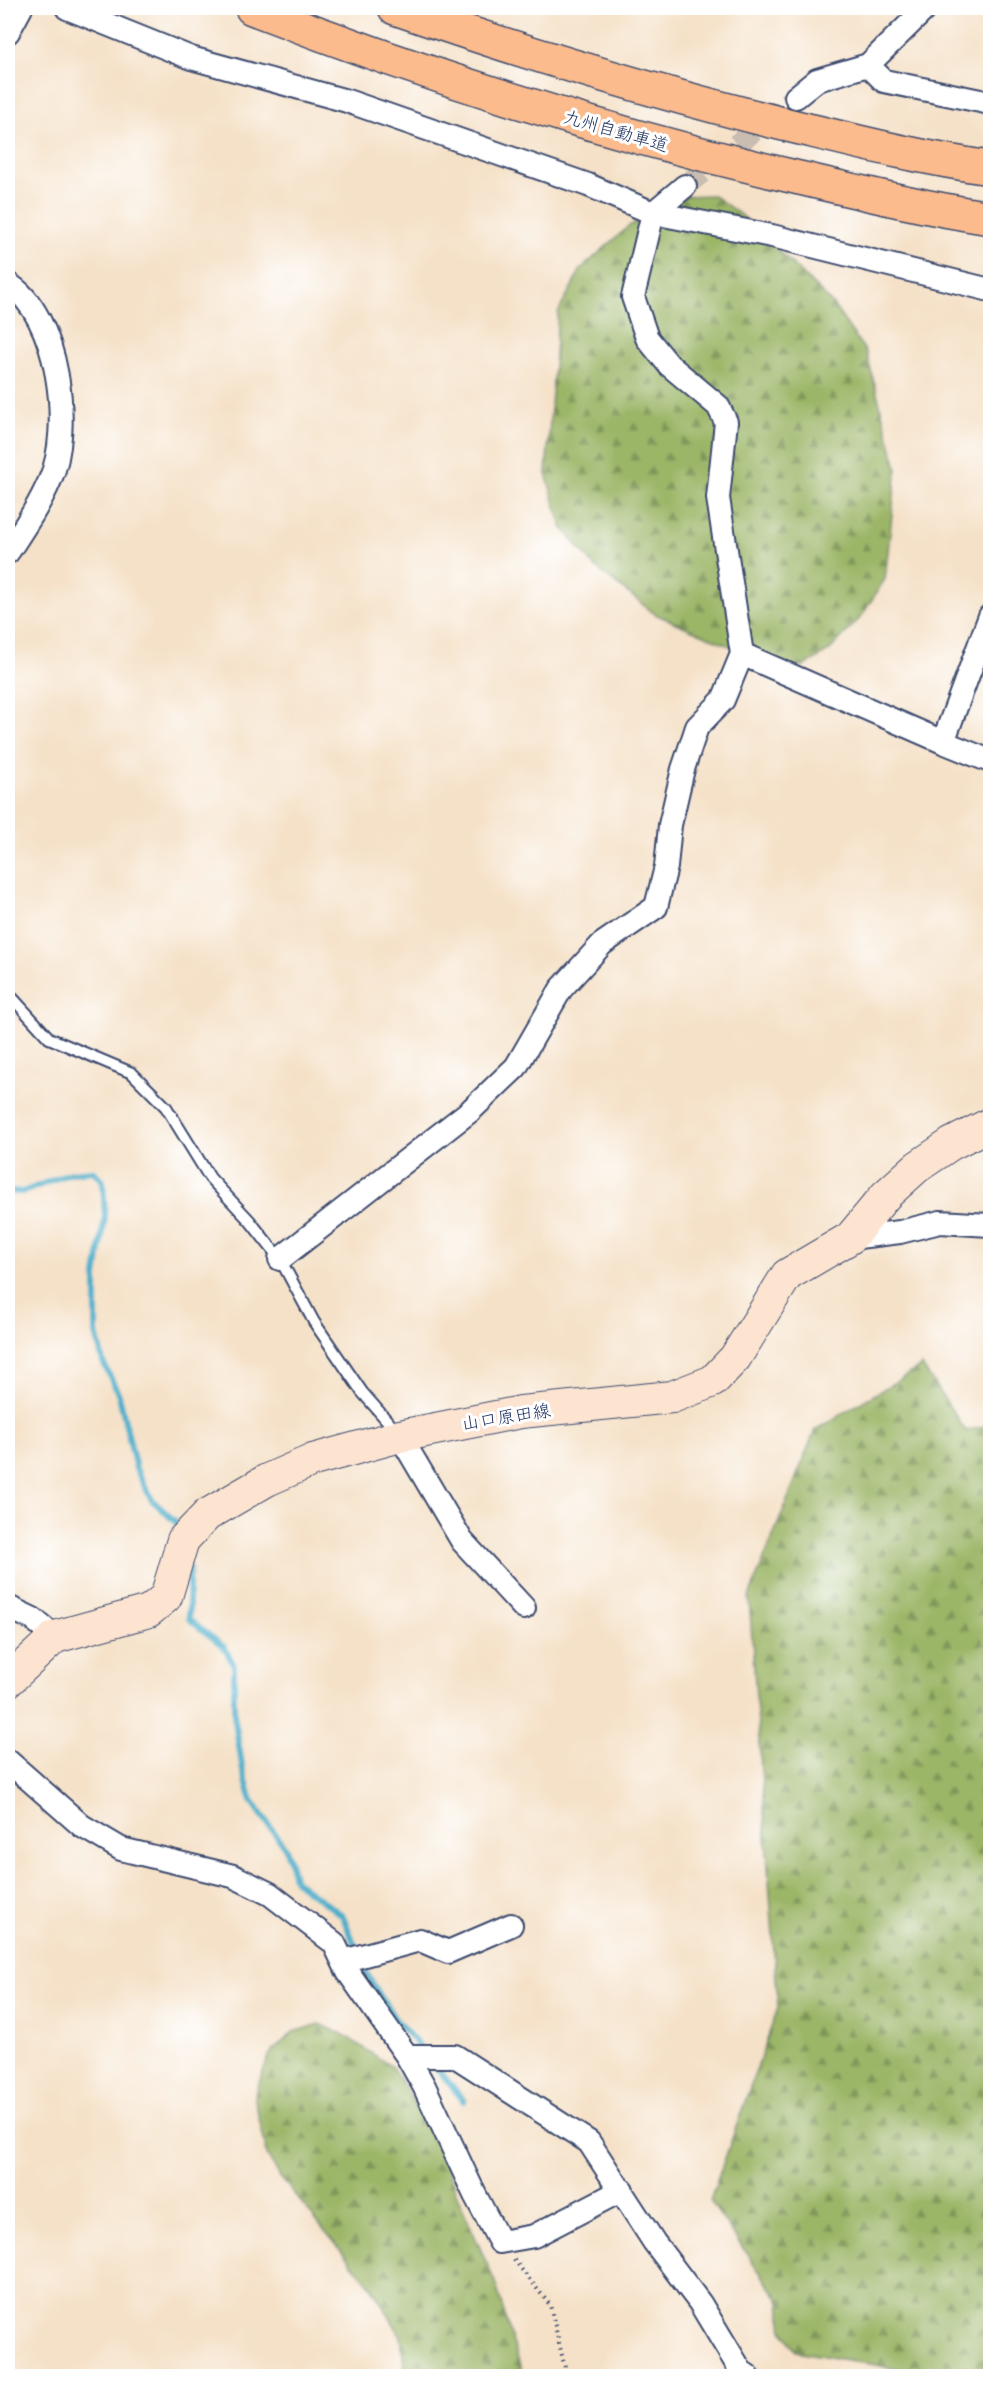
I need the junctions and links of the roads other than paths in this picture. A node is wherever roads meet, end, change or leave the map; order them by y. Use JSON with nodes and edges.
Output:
{"nodes":[{"id":1,"x":21,"y":8,"type":"edge"},
{"id":2,"x":67,"y":8,"type":"edge"},
{"id":3,"x":252,"y":8,"type":"edge"},
{"id":4,"x":395,"y":8,"type":"edge"},
{"id":5,"x":926,"y":8,"type":"edge"},
{"id":6,"x":8,"y":32,"type":"edge"},
{"id":7,"x":868,"y":65,"type":"junction"},
{"id":8,"x":796,"y":97,"type":"tunnel mouth"},
{"id":9,"x":990,"y":103,"type":"edge"},
{"id":10,"x":990,"y":168,"type":"edge"},
{"id":11,"x":685,"y":186,"type":"tunnel mouth"},
{"id":12,"x":653,"y":213,"type":"junction"},
{"id":13,"x":990,"y":218,"type":"edge"},
{"id":14,"x":8,"y":284,"type":"edge"},
{"id":15,"x":990,"y":291,"type":"edge"},
{"id":16,"x":8,"y":552,"type":"edge"},
{"id":17,"x":990,"y":616,"type":"edge"},
{"id":18,"x":742,"y":654,"type":"junction"},
{"id":19,"x":943,"y":742,"type":"junction"},
{"id":20,"x":990,"y":760,"type":"edge"},
{"id":21,"x":8,"y":993,"type":"edge"},
{"id":22,"x":990,"y":1124,"type":"edge"},
{"id":23,"x":990,"y":1225,"type":"edge"},
{"id":24,"x":850,"y":1238,"type":"junction"},
{"id":25,"x":280,"y":1259,"type":"junction"},
{"id":26,"x":400,"y":1436,"type":"junction"},
{"id":27,"x":8,"y":1607,"type":"edge"},
{"id":28,"x":524,"y":1608,"type":"dead end"},
{"id":29,"x":55,"y":1637,"type":"junction"},
{"id":30,"x":8,"y":1681,"type":"edge"},
{"id":31,"x":8,"y":1761,"type":"edge"},
{"id":32,"x":511,"y":1924,"type":"dead end"},
{"id":33,"x":343,"y":1961,"type":"junction"},
{"id":34,"x":407,"y":2056,"type":"junction"},
{"id":35,"x":622,"y":2190,"type":"junction"},
{"id":36,"x":748,"y":2376,"type":"edge"}],
"edges":[{"from":1,"to":6,"type":"street"},
{"from":2,"to":12,"type":"street"},
{"from":3,"to":13,"type":"highway","name":"九州自動車道"},
{"from":4,"to":10,"type":"highway"},
{"from":5,"to":7,"type":"street"},
{"from":7,"to":8,"type":"street"},
{"from":7,"to":9,"type":"street"},
{"from":11,"to":12,"type":"street"},
{"from":12,"to":15,"type":"street"},
{"from":12,"to":18,"type":"street"},
{"from":14,"to":16,"type":"street"},
{"from":17,"to":19,"type":"street"},
{"from":18,"to":19,"type":"street"},
{"from":18,"to":25,"type":"street"},
{"from":19,"to":20,"type":"street"},
{"from":21,"to":25,"type":"lane"},
{"from":22,"to":24,"type":"main road","name":"山口原田線"},
{"from":23,"to":24,"type":"street"},
{"from":24,"to":26,"type":"main road","name":"山口原田線"},
{"from":25,"to":26,"type":"lane"},
{"from":26,"to":28,"type":"street"},
{"from":26,"to":29,"type":"main road","name":"山口原田線"},
{"from":27,"to":29,"type":"street"},
{"from":29,"to":30,"type":"main road","name":"山口原田線"},
{"from":31,"to":33,"type":"street"},
{"from":32,"to":33,"type":"street"},
{"from":33,"to":34,"type":"street"},
{"from":34,"to":35,"type":"street"},
{"from":34,"to":35,"type":"street"},
{"from":35,"to":36,"type":"street"}]}
